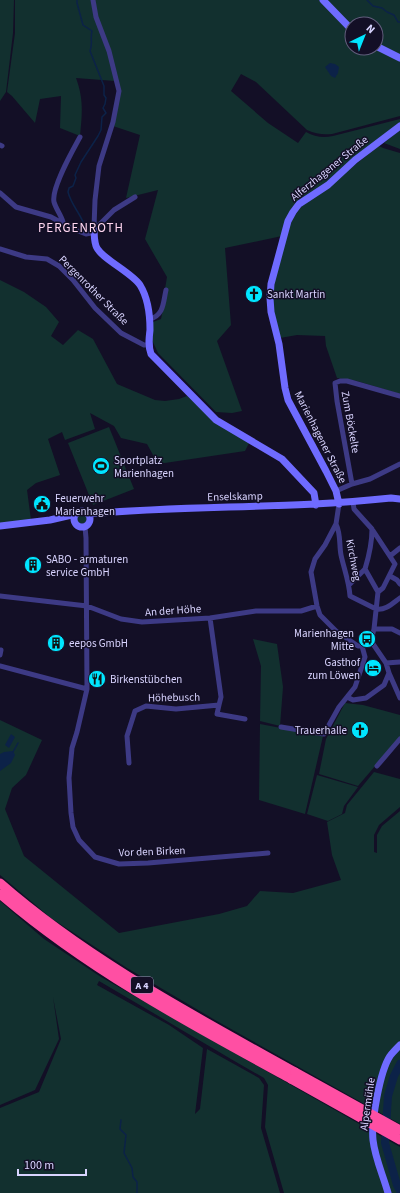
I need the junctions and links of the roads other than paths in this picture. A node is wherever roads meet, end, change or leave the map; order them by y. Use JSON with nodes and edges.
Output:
{"nodes":[{"id":1,"x":93,"y":0,"type":"edge"},
{"id":2,"x":323,"y":0,"type":"edge"},
{"id":3,"x":344,"y":22,"type":"edge"},
{"id":4,"x":384,"y":50,"type":"edge"},
{"id":5,"x":400,"y":58,"type":"edge"},
{"id":6,"x":400,"y":126,"type":"edge"},
{"id":7,"x":80,"y":137,"type":"dead end"},
{"id":8,"x":0,"y":193,"type":"edge"},
{"id":9,"x":135,"y":196,"type":"dead end"},
{"id":10,"x":63,"y":222,"type":"junction"},
{"id":11,"x":94,"y":227,"type":"junction"},
{"id":12,"x":284,"y":237,"type":"joint"},
{"id":13,"x":0,"y":249,"type":"edge"},
{"id":14,"x":166,"y":290,"type":"dead end"},
{"id":15,"x":150,"y":319,"type":"junction"},
{"id":16,"x":149,"y":345,"type":"junction"},
{"id":17,"x":400,"y":396,"type":"edge"},
{"id":18,"x":400,"y":464,"type":"edge"},
{"id":19,"x":352,"y":484,"type":"junction"},
{"id":20,"x":336,"y":491,"type":"junction"},
{"id":21,"x":400,"y":499,"type":"edge"},
{"id":22,"x":353,"y":502,"type":"junction"},
{"id":23,"x":339,"y":504,"type":"junction"},
{"id":24,"x":316,"y":505,"type":"junction"},
{"id":25,"x":76,"y":514,"type":"junction"},
{"id":26,"x":50,"y":520,"type":"junction"},
{"id":27,"x":87,"y":521,"type":"junction"},
{"id":28,"x":75,"y":524,"type":"junction"},
{"id":29,"x":336,"y":524,"type":"junction"},
{"id":30,"x":0,"y":526,"type":"edge"},
{"id":31,"x":372,"y":529,"type":"junction"},
{"id":32,"x":400,"y":548,"type":"edge"},
{"id":33,"x":390,"y":556,"type":"junction"},
{"id":34,"x":364,"y":569,"type":"junction"},
{"id":35,"x":390,"y":576,"type":"junction"},
{"id":36,"x":400,"y":584,"type":"edge"},
{"id":37,"x":349,"y":585,"type":"junction"},
{"id":38,"x":378,"y":592,"type":"junction"},
{"id":39,"x":0,"y":596,"type":"edge"},
{"id":40,"x":400,"y":598,"type":"edge"},
{"id":41,"x":87,"y":606,"type":"junction"},
{"id":42,"x":317,"y":606,"type":"junction"},
{"id":43,"x":376,"y":609,"type":"junction"},
{"id":44,"x":210,"y":618,"type":"junction"},
{"id":45,"x":374,"y":628,"type":"junction"},
{"id":46,"x":400,"y":633,"type":"edge"},
{"id":47,"x":371,"y":640,"type":"junction"},
{"id":48,"x":362,"y":646,"type":"junction"},
{"id":49,"x":400,"y":662,"type":"edge"},
{"id":50,"x":386,"y":663,"type":"junction"},
{"id":51,"x":0,"y":666,"type":"edge"},
{"id":52,"x":389,"y":673,"type":"junction"},
{"id":53,"x":87,"y":689,"type":"junction"},
{"id":54,"x":347,"y":697,"type":"junction"},
{"id":55,"x":400,"y":698,"type":"edge"},
{"id":56,"x":219,"y":706,"type":"junction"},
{"id":57,"x":245,"y":719,"type":"dead end"},
{"id":58,"x":281,"y":727,"type":"dead end"},
{"id":59,"x":400,"y":739,"type":"edge"},
{"id":60,"x":129,"y":763,"type":"dead end"},
{"id":61,"x":377,"y":766,"type":"dead end"},
{"id":62,"x":268,"y":852,"type":"dead end"},
{"id":63,"x":0,"y":883,"type":"edge"},
{"id":64,"x":0,"y":894,"type":"edge"},
{"id":65,"x":400,"y":1045,"type":"edge"},
{"id":66,"x":293,"y":1075,"type":"junction"},
{"id":67,"x":400,"y":1130,"type":"edge"},
{"id":68,"x":400,"y":1140,"type":"edge"},
{"id":69,"x":388,"y":1193,"type":"edge"}],
"edges":[{"from":1,"to":11,"type":"street"},
{"from":2,"to":3,"type":"main road"},
{"from":4,"to":5,"type":"main road"},
{"from":6,"to":12,"type":"main road","name":"Alferzhagener Straße"},
{"from":7,"to":10,"type":"street"},
{"from":8,"to":10,"type":"street"},
{"from":9,"to":11,"type":"street"},
{"from":10,"to":11,"type":"street"},
{"from":11,"to":15,"type":"main road"},
{"from":12,"to":20,"type":"main road","name":"Marienhagener Straße"},
{"from":13,"to":16,"type":"street","name":"Pergenrother Straße"},
{"from":14,"to":15,"type":"street"},
{"from":15,"to":16,"type":"main road"},
{"from":16,"to":24,"type":"main road"},
{"from":17,"to":19,"type":"street","name":"Zum Böckelte"},
{"from":18,"to":19,"type":"street"},
{"from":19,"to":20,"type":"street"},
{"from":20,"to":23,"type":"main road","name":"Marienhagener Straße"},
{"from":21,"to":22,"type":"main road","name":"Enselskamp"},
{"from":22,"to":23,"type":"main road","name":"Enselskamp"},
{"from":22,"to":31,"type":"street"},
{"from":23,"to":24,"type":"main road","name":"Enselskamp"},
{"from":23,"to":29,"type":"street","name":"Marienhagener Straße"},
{"from":24,"to":27,"type":"main road","name":"Enselskamp"},
{"from":25,"to":26,"type":"main road","name":"Enselskamp"},
{"from":25,"to":27,"type":"main road","name":"Enselskamp"},
{"from":25,"to":28,"type":"main road"},
{"from":26,"to":28,"type":"main road","name":"Enselskamp"},
{"from":26,"to":30,"type":"main road","name":"Enselskamp"},
{"from":27,"to":28,"type":"main road","name":"Enselskamp"},
{"from":27,"to":41,"type":"street"},
{"from":29,"to":37,"type":"street","name":"Kirchweg"},
{"from":29,"to":42,"type":"street","name":"Marienhagener Straße"},
{"from":31,"to":33,"type":"street"},
{"from":31,"to":34,"type":"street"},
{"from":32,"to":33,"type":"street"},
{"from":33,"to":35,"type":"street"},
{"from":34,"to":37,"type":"street"},
{"from":34,"to":38,"type":"street"},
{"from":35,"to":36,"type":"street"},
{"from":35,"to":38,"type":"street"},
{"from":37,"to":43,"type":"street","name":"Kirchweg"},
{"from":38,"to":43,"type":"street"},
{"from":39,"to":41,"type":"street","name":"An der Höhe"},
{"from":40,"to":43,"type":"street"},
{"from":41,"to":44,"type":"street","name":"An der Höhe"},
{"from":41,"to":53,"type":"street","name":"Vor den Birken"},
{"from":42,"to":44,"type":"street","name":"An der Höhe"},
{"from":42,"to":48,"type":"street","name":"Marienhagener Straße"},
{"from":43,"to":45,"type":"street"},
{"from":44,"to":56,"type":"street"},
{"from":45,"to":46,"type":"street"},
{"from":45,"to":47,"type":"street"},
{"from":47,"to":48,"type":"street"},
{"from":47,"to":50,"type":"street"},
{"from":48,"to":54,"type":"street"},
{"from":49,"to":50,"type":"street"},
{"from":50,"to":52,"type":"street"},
{"from":51,"to":53,"type":"street"},
{"from":52,"to":54,"type":"street"},
{"from":52,"to":55,"type":"street"},
{"from":53,"to":62,"type":"street","name":"Vor den Birken"},
{"from":54,"to":58,"type":"street"},
{"from":56,"to":57,"type":"street"},
{"from":56,"to":60,"type":"street","name":"Höhebusch"},
{"from":59,"to":61,"type":"street"},
{"from":63,"to":66,"type":"highway","number":"A 4"},
{"from":64,"to":66,"type":"highway","number":"A 4"},
{"from":65,"to":69,"type":"main road","name":"Alpermühle"},
{"from":66,"to":67,"type":"highway","number":"A 4","bridge":true},
{"from":66,"to":68,"type":"highway","number":"A 4","bridge":true}]}
